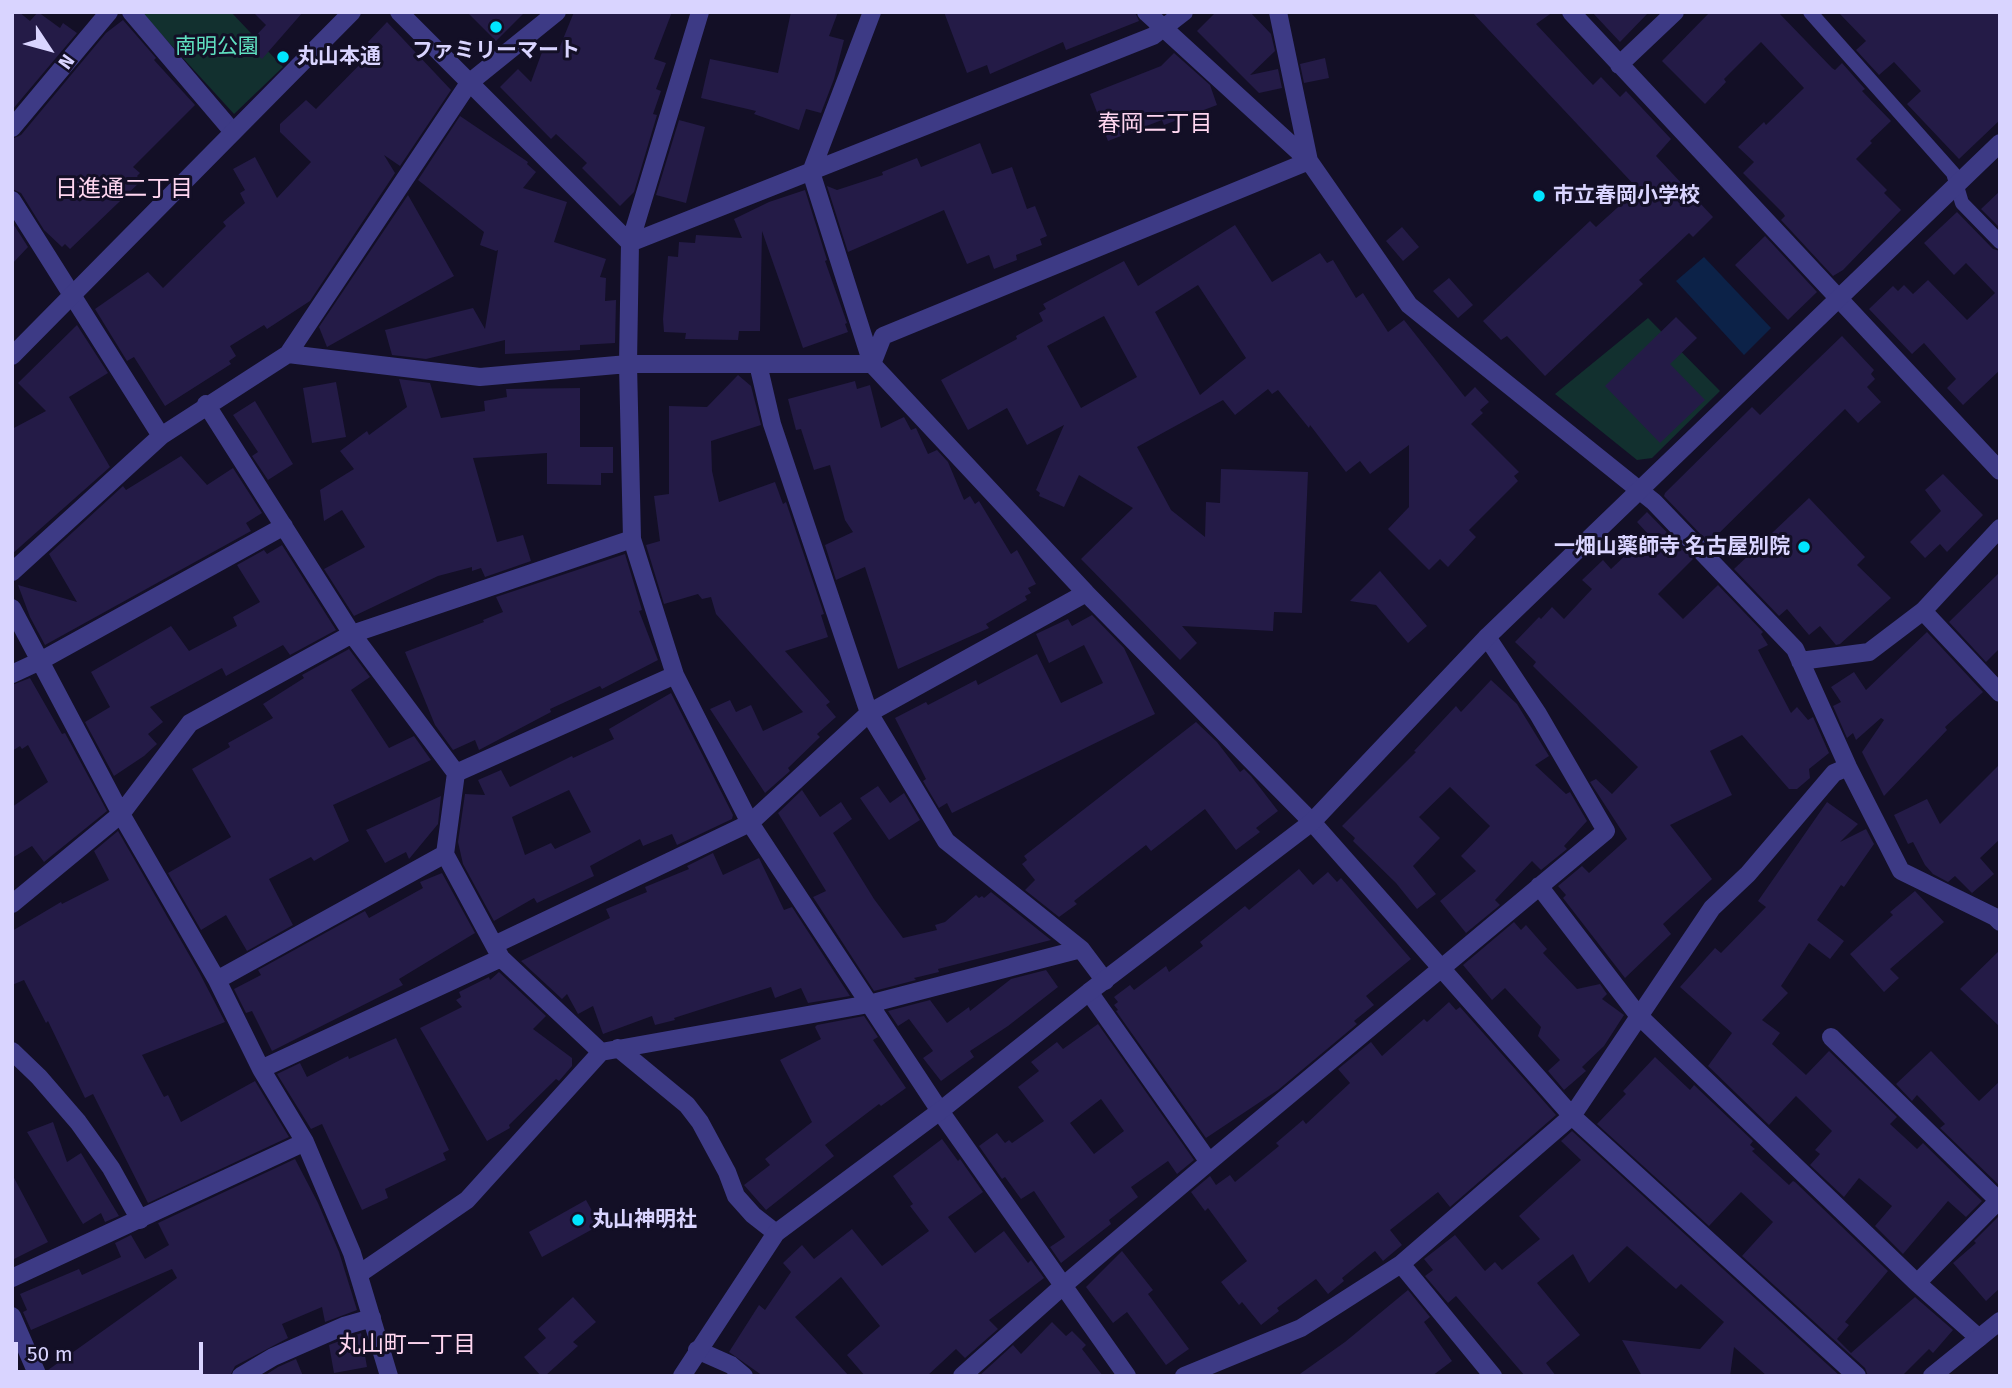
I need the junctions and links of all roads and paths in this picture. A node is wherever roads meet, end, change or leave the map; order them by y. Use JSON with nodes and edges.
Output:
{"nodes":[{"id":1,"x":109,"y":12,"type":"edge"},
{"id":2,"x":131,"y":12,"type":"edge"},
{"id":3,"x":352,"y":12,"type":"edge"},
{"id":4,"x":399,"y":12,"type":"edge"},
{"id":5,"x":556,"y":12,"type":"edge"},
{"id":6,"x":700,"y":12,"type":"edge"},
{"id":7,"x":872,"y":12,"type":"edge"},
{"id":8,"x":1146,"y":12,"type":"edge"},
{"id":9,"x":1184,"y":12,"type":"edge"},
{"id":10,"x":1279,"y":12,"type":"edge"},
{"id":11,"x":1571,"y":12,"type":"edge"},
{"id":12,"x":1675,"y":12,"type":"edge"},
{"id":13,"x":1810,"y":12,"type":"edge"},
{"id":14,"x":1164,"y":27,"type":"junction"},
{"id":15,"x":1619,"y":65,"type":"junction"},
{"id":16,"x":469,"y":83,"type":"junction"},
{"id":17,"x":12,"y":128,"type":"edge"},
{"id":18,"x":233,"y":132,"type":"junction"},
{"id":19,"x":2000,"y":144,"type":"edge"},
{"id":20,"x":1309,"y":161,"type":"junction"},
{"id":21,"x":811,"y":172,"type":"junction"},
{"id":22,"x":1956,"y":186,"type":"junction"},
{"id":23,"x":12,"y":200,"type":"edge"},
{"id":24,"x":2000,"y":242,"type":"edge"},
{"id":25,"x":630,"y":243,"type":"junction"},
{"id":26,"x":73,"y":294,"type":"junction"},
{"id":27,"x":1839,"y":299,"type":"junction"},
{"id":28,"x":288,"y":354,"type":"junction"},
{"id":29,"x":12,"y":356,"type":"edge"},
{"id":30,"x":628,"y":364,"type":"junction"},
{"id":31,"x":758,"y":364,"type":"junction"},
{"id":32,"x":872,"y":364,"type":"junction"},
{"id":33,"x":206,"y":404,"type":"junction"},
{"id":34,"x":161,"y":436,"type":"junction"},
{"id":35,"x":2000,"y":471,"type":"edge"},
{"id":36,"x":1641,"y":490,"type":"junction"},
{"id":37,"x":284,"y":526,"type":"junction"},
{"id":38,"x":2000,"y":528,"type":"edge"},
{"id":39,"x":632,"y":539,"type":"junction"},
{"id":40,"x":12,"y":572,"type":"edge"},
{"id":41,"x":1086,"y":593,"type":"junction"},
{"id":42,"x":12,"y":608,"type":"edge"},
{"id":43,"x":1923,"y":611,"type":"junction"},
{"id":44,"x":352,"y":634,"type":"junction"},
{"id":45,"x":1487,"y":638,"type":"junction"},
{"id":46,"x":40,"y":661,"type":"junction"},
{"id":47,"x":1800,"y":661,"type":"junction"},
{"id":48,"x":12,"y":674,"type":"edge"},
{"id":49,"x":675,"y":676,"type":"junction"},
{"id":50,"x":2000,"y":693,"type":"edge"},
{"id":51,"x":869,"y":713,"type":"junction"},
{"id":52,"x":1847,"y":766,"type":"junction"},
{"id":53,"x":456,"y":773,"type":"junction"},
{"id":54,"x":121,"y":814,"type":"junction"},
{"id":55,"x":1312,"y":822,"type":"junction"},
{"id":56,"x":750,"y":823,"type":"junction"},
{"id":57,"x":446,"y":855,"type":"junction"},
{"id":58,"x":1539,"y":886,"type":"junction"},
{"id":59,"x":12,"y":904,"type":"edge"},
{"id":60,"x":1998,"y":917,"type":"edge"},
{"id":61,"x":1081,"y":949,"type":"junction"},
{"id":62,"x":497,"y":952,"type":"junction"},
{"id":63,"x":1441,"y":967,"type":"junction"},
{"id":64,"x":216,"y":980,"type":"junction"},
{"id":65,"x":1105,"y":981,"type":"junction"},
{"id":66,"x":1088,"y":992,"type":"junction"},
{"id":67,"x":869,"y":1004,"type":"junction"},
{"id":68,"x":1638,"y":1015,"type":"junction"},
{"id":69,"x":1831,"y":1037,"type":"dead end"},
{"id":70,"x":609,"y":1050,"type":"junction"},
{"id":71,"x":12,"y":1051,"type":"edge"},
{"id":72,"x":261,"y":1069,"type":"junction"},
{"id":73,"x":940,"y":1111,"type":"junction"},
{"id":74,"x":1572,"y":1116,"type":"junction"},
{"id":75,"x":306,"y":1142,"type":"junction"},
{"id":76,"x":1209,"y":1162,"type":"junction"},
{"id":77,"x":1999,"y":1199,"type":"edge"},
{"id":78,"x":139,"y":1220,"type":"junction"},
{"id":79,"x":776,"y":1233,"type":"junction"},
{"id":80,"x":1401,"y":1264,"type":"junction"},
{"id":81,"x":359,"y":1274,"type":"junction"},
{"id":82,"x":12,"y":1278,"type":"edge"},
{"id":83,"x":1917,"y":1283,"type":"junction"},
{"id":84,"x":1064,"y":1285,"type":"junction"},
{"id":85,"x":12,"y":1316,"type":"edge"},
{"id":86,"x":372,"y":1318,"type":"junction"},
{"id":87,"x":2000,"y":1321,"type":"edge"},
{"id":88,"x":1979,"y":1338,"type":"junction"},
{"id":89,"x":697,"y":1350,"type":"junction"},
{"id":90,"x":1482,"y":1372,"type":"edge"},
{"id":91,"x":38,"y":1376,"type":"edge"},
{"id":92,"x":241,"y":1376,"type":"edge"},
{"id":93,"x":388,"y":1376,"type":"edge"},
{"id":94,"x":682,"y":1376,"type":"edge"},
{"id":95,"x":744,"y":1376,"type":"edge"},
{"id":96,"x":962,"y":1376,"type":"edge"},
{"id":97,"x":1127,"y":1376,"type":"edge"},
{"id":98,"x":1184,"y":1376,"type":"edge"},
{"id":99,"x":1857,"y":1376,"type":"edge"},
{"id":100,"x":1932,"y":1376,"type":"edge"}],
"edges":[{"from":1,"to":17,"type":"street"},
{"from":2,"to":18,"type":"street"},
{"from":3,"to":18,"type":"street"},
{"from":4,"to":16,"type":"street"},
{"from":5,"to":16,"type":"street"},
{"from":6,"to":25,"type":"street"},
{"from":7,"to":21,"type":"street"},
{"from":8,"to":14,"type":"street"},
{"from":9,"to":14,"type":"street"},
{"from":10,"to":20,"type":"street"},
{"from":11,"to":15,"type":"street"},
{"from":12,"to":15,"type":"street"},
{"from":13,"to":22,"type":"lane"},
{"from":14,"to":20,"type":"street"},
{"from":14,"to":21,"type":"street"},
{"from":15,"to":27,"type":"street"},
{"from":16,"to":25,"type":"street"},
{"from":16,"to":28,"type":"street"},
{"from":18,"to":26,"type":"street"},
{"from":19,"to":22,"type":"street"},
{"from":20,"to":32,"type":"street"},
{"from":20,"to":36,"type":"street"},
{"from":21,"to":25,"type":"street"},
{"from":21,"to":32,"type":"street"},
{"from":22,"to":24,"type":"lane"},
{"from":22,"to":27,"type":"street"},
{"from":23,"to":26,"type":"street"},
{"from":25,"to":30,"type":"street"},
{"from":26,"to":29,"type":"street"},
{"from":26,"to":34,"type":"street"},
{"from":27,"to":35,"type":"street"},
{"from":27,"to":36,"type":"street"},
{"from":28,"to":30,"type":"street"},
{"from":28,"to":33,"type":"street"},
{"from":30,"to":31,"type":"street"},
{"from":30,"to":39,"type":"street"},
{"from":31,"to":32,"type":"street"},
{"from":31,"to":51,"type":"street"},
{"from":32,"to":41,"type":"street"},
{"from":33,"to":34,"type":"street"},
{"from":33,"to":37,"type":"street"},
{"from":34,"to":40,"type":"street"},
{"from":36,"to":45,"type":"street"},
{"from":36,"to":47,"type":"street"},
{"from":37,"to":44,"type":"street"},
{"from":37,"to":46,"type":"street"},
{"from":38,"to":43,"type":"street"},
{"from":39,"to":44,"type":"street"},
{"from":39,"to":49,"type":"street"},
{"from":41,"to":51,"type":"street"},
{"from":41,"to":55,"type":"street"},
{"from":42,"to":46,"type":"street"},
{"from":43,"to":47,"type":"street"},
{"from":43,"to":50,"type":"street"},
{"from":44,"to":53,"type":"street"},
{"from":44,"to":54,"type":"street"},
{"from":45,"to":55,"type":"street"},
{"from":45,"to":58,"type":"street"},
{"from":46,"to":48,"type":"street"},
{"from":46,"to":54,"type":"street"},
{"from":47,"to":52,"type":"street"},
{"from":49,"to":53,"type":"street"},
{"from":49,"to":56,"type":"street"},
{"from":51,"to":56,"type":"street"},
{"from":51,"to":61,"type":"street"},
{"from":52,"to":60,"type":"street"},
{"from":52,"to":68,"type":"street"},
{"from":53,"to":57,"type":"street"},
{"from":54,"to":59,"type":"street"},
{"from":54,"to":64,"type":"street"},
{"from":55,"to":63,"type":"street"},
{"from":55,"to":65,"type":"street"},
{"from":56,"to":62,"type":"street"},
{"from":56,"to":67,"type":"street"},
{"from":57,"to":62,"type":"street"},
{"from":57,"to":64,"type":"street"},
{"from":58,"to":63,"type":"street"},
{"from":58,"to":68,"type":"street"},
{"from":61,"to":65,"type":"street"},
{"from":61,"to":67,"type":"street"},
{"from":62,"to":70,"type":"street"},
{"from":62,"to":72,"type":"street"},
{"from":63,"to":74,"type":"street"},
{"from":63,"to":76,"type":"street"},
{"from":64,"to":72,"type":"street"},
{"from":65,"to":66,"type":"street"},
{"from":66,"to":73,"type":"street"},
{"from":66,"to":76,"type":"street"},
{"from":67,"to":70,"type":"street"},
{"from":67,"to":73,"type":"street"},
{"from":68,"to":74,"type":"street"},
{"from":68,"to":83,"type":"street"},
{"from":69,"to":77,"type":"street"},
{"from":70,"to":79,"type":"street"},
{"from":70,"to":81,"type":"street"},
{"from":71,"to":78,"type":"street"},
{"from":72,"to":75,"type":"street"},
{"from":73,"to":79,"type":"street"},
{"from":73,"to":84,"type":"street"},
{"from":74,"to":80,"type":"street"},
{"from":74,"to":99,"type":"street"},
{"from":75,"to":78,"type":"street"},
{"from":75,"to":81,"type":"street"},
{"from":76,"to":84,"type":"street"},
{"from":77,"to":83,"type":"street"},
{"from":78,"to":82,"type":"street"},
{"from":79,"to":89,"type":"street"},
{"from":80,"to":90,"type":"street"},
{"from":80,"to":98,"type":"street"},
{"from":81,"to":86,"type":"street"},
{"from":83,"to":88,"type":"street"},
{"from":84,"to":96,"type":"street"},
{"from":84,"to":97,"type":"street"},
{"from":85,"to":91,"type":"street"},
{"from":86,"to":92,"type":"street"},
{"from":86,"to":93,"type":"street"},
{"from":87,"to":88,"type":"street"},
{"from":88,"to":100,"type":"street"},
{"from":89,"to":94,"type":"street"},
{"from":89,"to":95,"type":"street"}]}
